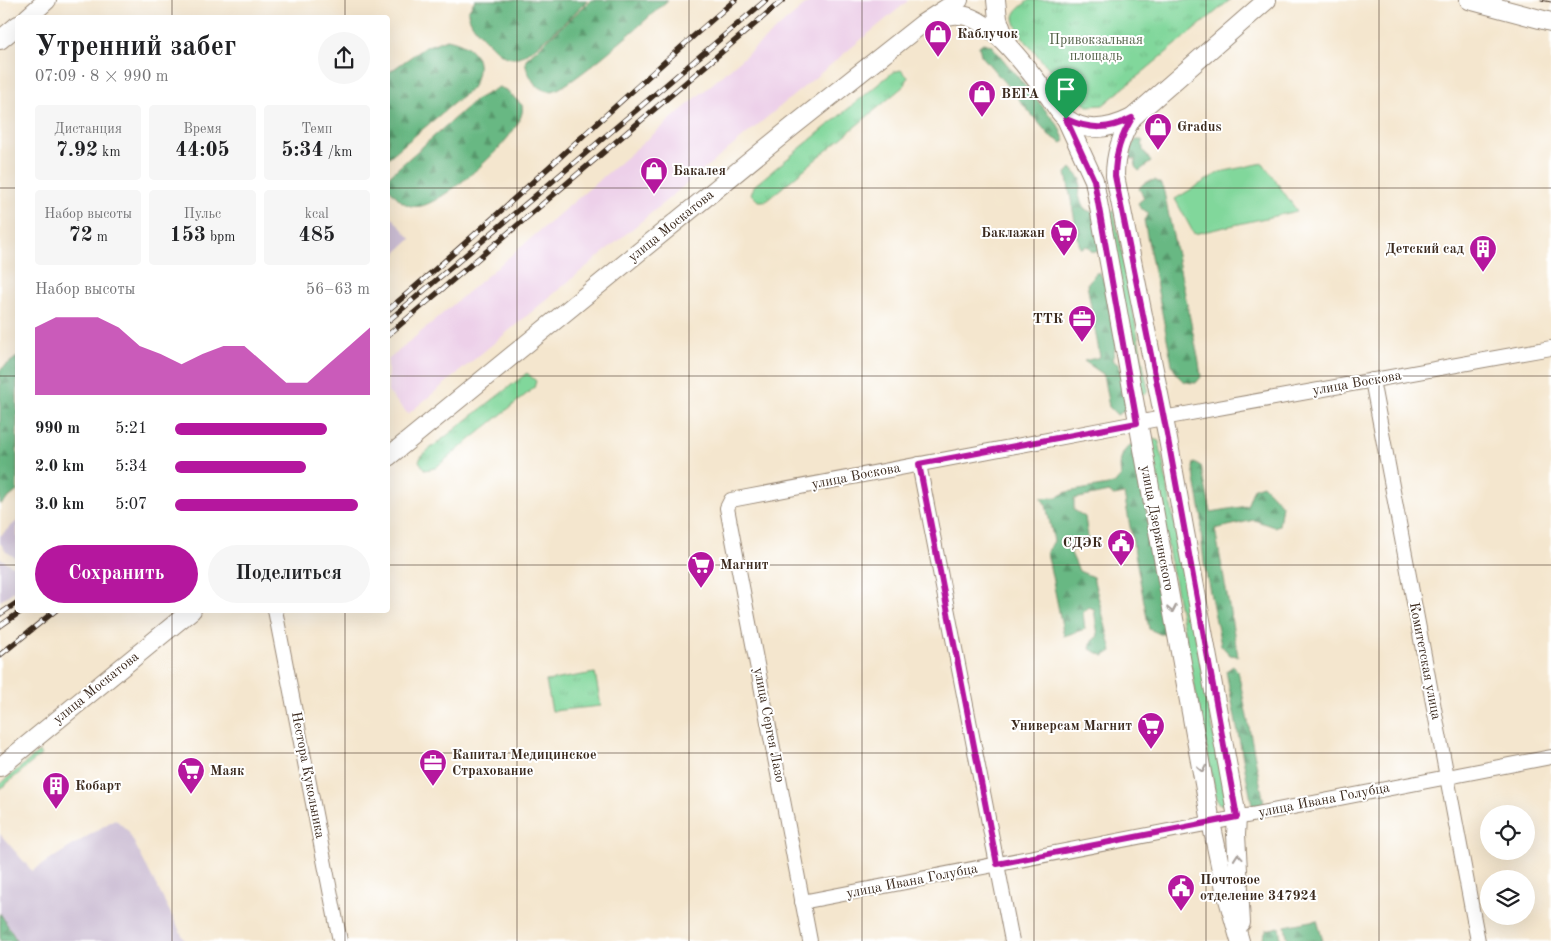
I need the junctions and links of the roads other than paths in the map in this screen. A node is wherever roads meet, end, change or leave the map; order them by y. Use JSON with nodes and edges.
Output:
{"nodes":[{"id":1,"x":47,"y":0,"type":"edge"},
{"id":2,"x":959,"y":0,"type":"edge"},
{"id":3,"x":996,"y":0,"type":"edge"},
{"id":4,"x":1267,"y":0,"type":"edge"},
{"id":5,"x":1469,"y":0,"type":"edge"},
{"id":6,"x":30,"y":15,"type":"edge"},
{"id":7,"x":1551,"y":22,"type":"edge"},
{"id":8,"x":922,"y":24,"type":"junction"},
{"id":9,"x":15,"y":28,"type":"edge"},
{"id":10,"x":0,"y":40,"type":"edge"},
{"id":11,"x":1008,"y":44,"type":"junction"},
{"id":12,"x":1132,"y":118,"type":"junction"},
{"id":13,"x":1066,"y":119,"type":"junction"},
{"id":14,"x":1551,"y":348,"type":"edge"},
{"id":15,"x":1372,"y":380,"type":"junction"},
{"id":16,"x":1163,"y":418,"type":"junction"},
{"id":17,"x":1137,"y":423,"type":"junction"},
{"id":18,"x":390,"y":454,"type":"edge"},
{"id":19,"x":919,"y":464,"type":"junction"},
{"id":20,"x":727,"y":508,"type":"joint"},
{"id":21,"x":188,"y":613,"type":"edge"},
{"id":22,"x":276,"y":613,"type":"edge"},
{"id":23,"x":1551,"y":756,"type":"edge"},
{"id":24,"x":0,"y":767,"type":"edge"},
{"id":25,"x":1447,"y":777,"type":"junction"},
{"id":26,"x":1237,"y":817,"type":"junction"},
{"id":27,"x":1212,"y":822,"type":"junction"},
{"id":28,"x":997,"y":864,"type":"junction"},
{"id":29,"x":802,"y":902,"type":"junction"},
{"id":30,"x":340,"y":941,"type":"edge"},
{"id":31,"x":810,"y":941,"type":"edge"},
{"id":32,"x":1012,"y":941,"type":"edge"},
{"id":33,"x":1240,"y":941,"type":"edge"},
{"id":34,"x":1478,"y":941,"type":"edge"}],
"edges":[{"from":1,"to":6,"type":"main road"},
{"from":2,"to":8,"type":"main road","name":"улица Москатова"},
{"from":3,"to":11,"type":"main road"},
{"from":4,"to":12,"type":"main road"},
{"from":5,"to":7,"type":"main road"},
{"from":8,"to":11,"type":"main road"},
{"from":8,"to":18,"type":"main road","name":"улица Москатова"},
{"from":9,"to":10,"type":"main road"},
{"from":11,"to":13,"type":"main road"},
{"from":12,"to":13,"type":"main road"},
{"from":12,"to":16,"type":"main road","name":"улица Дзержинского"},
{"from":13,"to":17,"type":"main road","name":"улица Дзержинского"},
{"from":14,"to":15,"type":"street","name":"улица Воскова"},
{"from":15,"to":16,"type":"street","name":"улица Воскова"},
{"from":15,"to":25,"type":"street","name":"Комитетская улица"},
{"from":16,"to":17,"type":"street","name":"улица Воскова"},
{"from":16,"to":26,"type":"main road","name":"улица Дзержинского"},
{"from":17,"to":19,"type":"street","name":"улица Воскова"},
{"from":17,"to":27,"type":"main road","name":"улица Дзержинского","one_way":true},
{"from":19,"to":20,"type":"street","name":"улица Воскова"},
{"from":19,"to":28,"type":"street"},
{"from":20,"to":29,"type":"street","name":"улица Сергея Лазо"},
{"from":21,"to":24,"type":"main road","name":"улица Москатова"},
{"from":22,"to":30,"type":"street","name":"Нестора Кукольника"},
{"from":23,"to":25,"type":"street","name":"улица Ивана Голубца"},
{"from":25,"to":26,"type":"street","name":"улица Ивана Голубца"},
{"from":25,"to":34,"type":"street","name":"Комитетская улица"},
{"from":26,"to":27,"type":"street","name":"улица Ивана Голубца"},
{"from":33,"to":26,"type":"main road","name":"улица Дзержинского","one_way":true},
{"from":27,"to":28,"type":"street","name":"улица Ивана Голубца"},
{"from":27,"to":33,"type":"main road","name":"улица Дзержинского"},
{"from":28,"to":29,"type":"street","name":"улица Ивана Голубца"},
{"from":28,"to":32,"type":"street"},
{"from":29,"to":31,"type":"street","name":"улица Сергея Лазо"}]}
